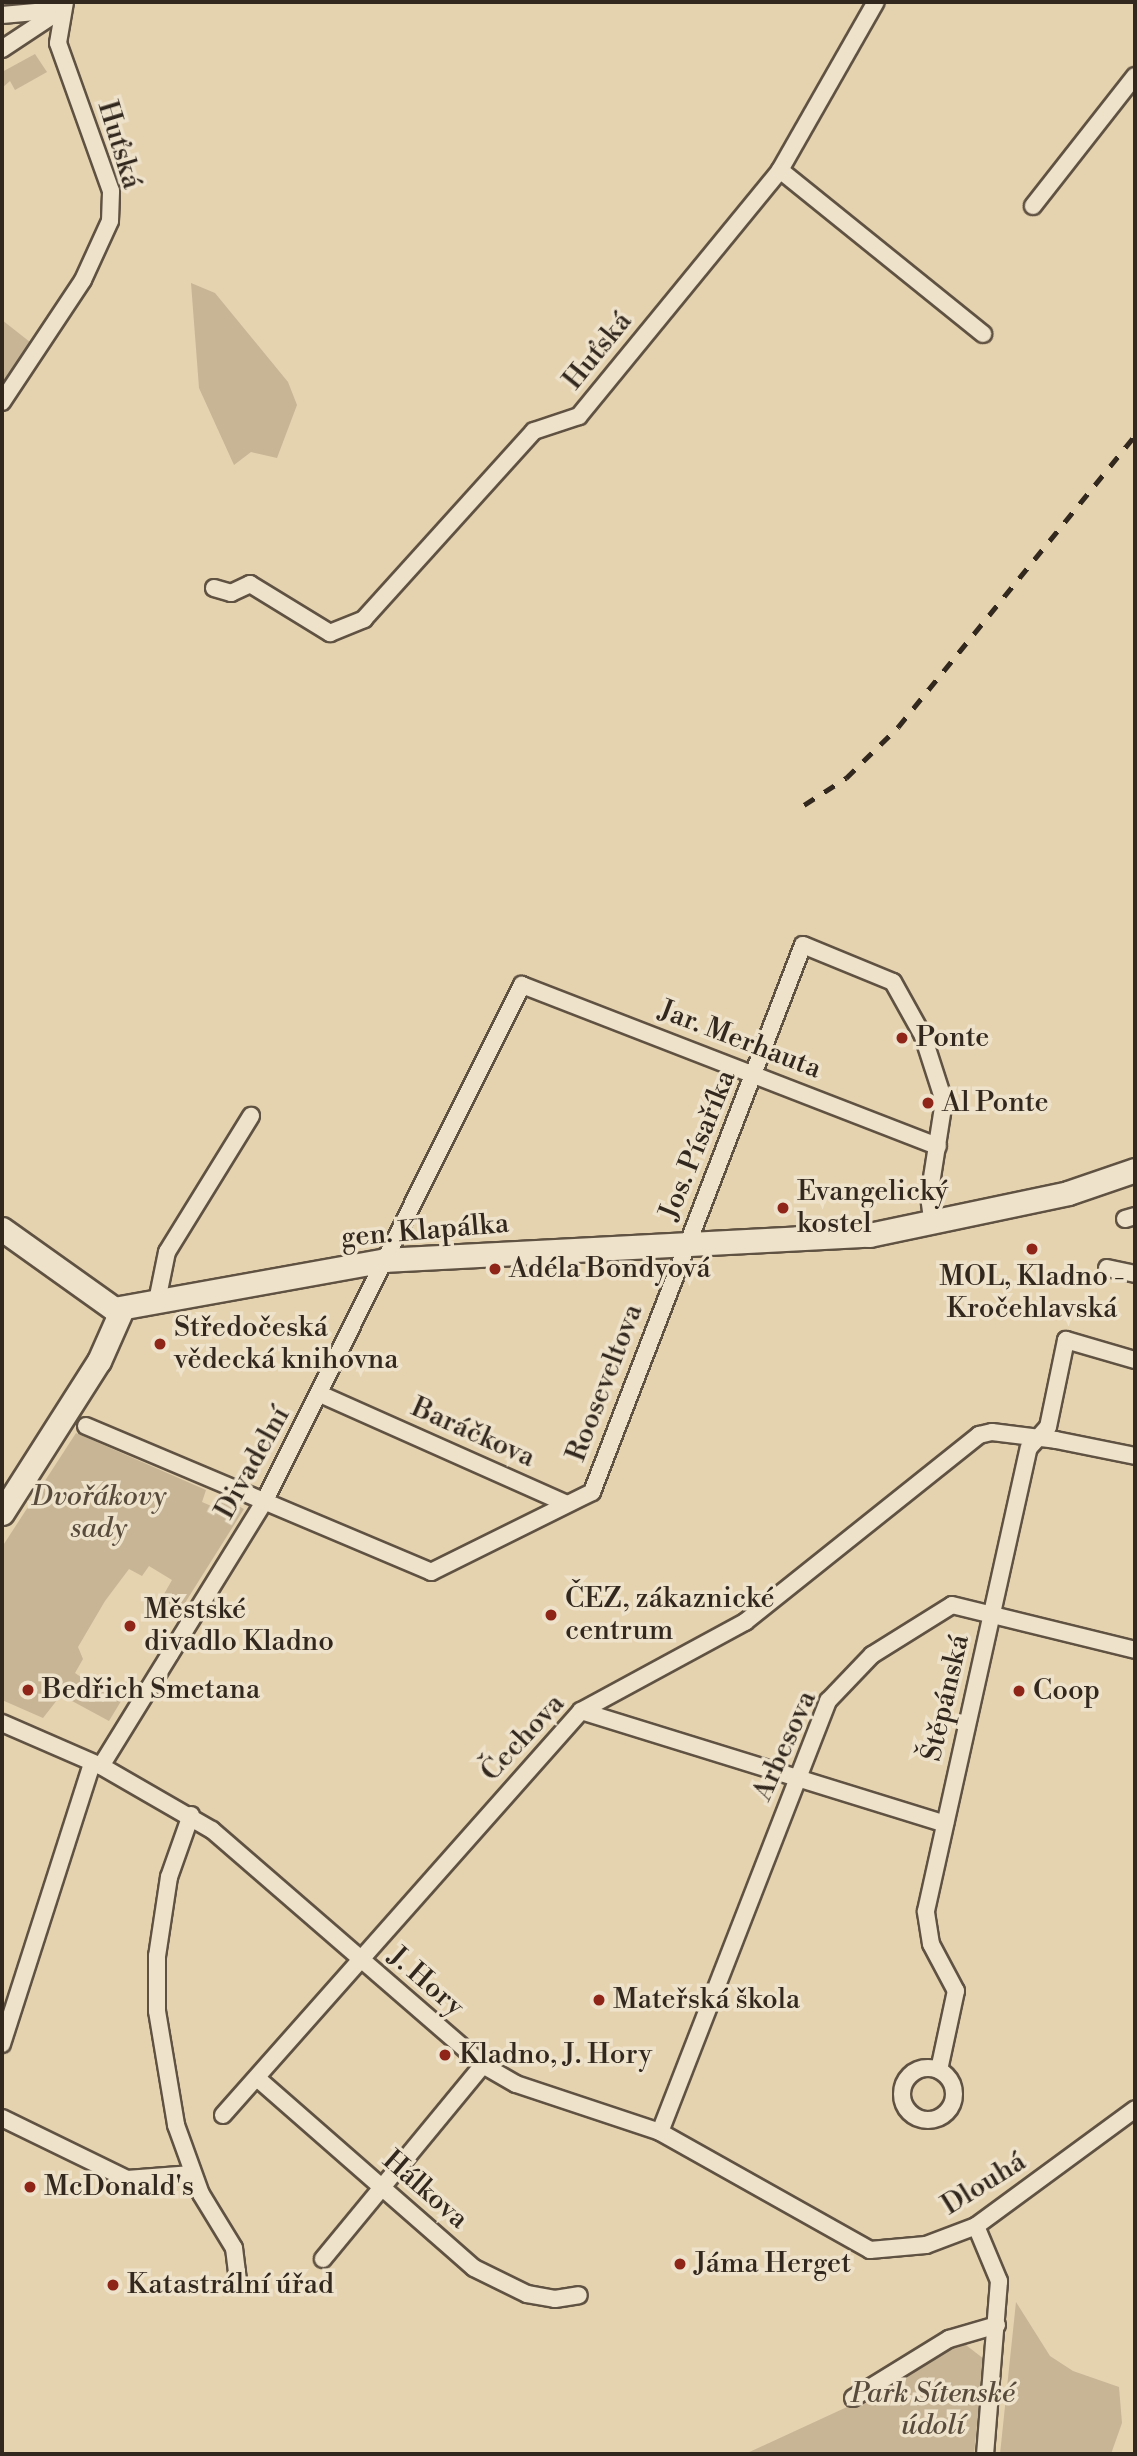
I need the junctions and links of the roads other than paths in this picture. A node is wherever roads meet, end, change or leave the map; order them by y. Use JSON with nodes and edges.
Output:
{"nodes":[{"id":1,"x":876,"y":2,"type":"edge"},
{"id":2,"x":63,"y":6,"type":"edge"},
{"id":3,"x":2,"y":15,"type":"edge"},
{"id":4,"x":2,"y":48,"type":"edge"},
{"id":5,"x":1135,"y":76,"type":"edge"},
{"id":6,"x":780,"y":170,"type":"junction"},
{"id":7,"x":1033,"y":206,"type":"dead end"},
{"id":8,"x":983,"y":334,"type":"dead end"},
{"id":9,"x":2,"y":402,"type":"edge"},
{"id":10,"x":214,"y":587,"type":"dead end"},
{"id":11,"x":522,"y":985,"type":"joint"},
{"id":12,"x":755,"y":1074,"type":"junction"},
{"id":13,"x":251,"y":1115,"type":"dead end"},
{"id":14,"x":938,"y":1146,"type":"junction"},
{"id":15,"x":1135,"y":1170,"type":"edge"},
{"id":16,"x":933,"y":1224,"type":"junction"},
{"id":17,"x":2,"y":1229,"type":"edge"},
{"id":18,"x":686,"y":1246,"type":"junction"},
{"id":19,"x":385,"y":1260,"type":"junction"},
{"id":20,"x":1107,"y":1268,"type":"dead end"},
{"id":21,"x":1135,"y":1274,"type":"edge"},
{"id":22,"x":157,"y":1301,"type":"junction"},
{"id":23,"x":121,"y":1309,"type":"junction"},
{"id":24,"x":1135,"y":1360,"type":"edge"},
{"id":25,"x":320,"y":1394,"type":"junction"},
{"id":26,"x":86,"y":1426,"type":"dead end"},
{"id":27,"x":1040,"y":1439,"type":"junction"},
{"id":28,"x":1135,"y":1456,"type":"edge"},
{"id":29,"x":264,"y":1502,"type":"junction"},
{"id":30,"x":565,"y":1503,"type":"junction"},
{"id":31,"x":2,"y":1513,"type":"edge"},
{"id":32,"x":992,"y":1612,"type":"junction"},
{"id":33,"x":1135,"y":1650,"type":"edge"},
{"id":34,"x":581,"y":1712,"type":"junction"},
{"id":35,"x":2,"y":1723,"type":"edge"},
{"id":36,"x":96,"y":1765,"type":"junction"},
{"id":37,"x":797,"y":1777,"type":"junction"},
{"id":38,"x":191,"y":1815,"type":"junction"},
{"id":39,"x":945,"y":1824,"type":"junction"},
{"id":40,"x":361,"y":1960,"type":"junction"},
{"id":41,"x":2,"y":2044,"type":"edge"},
{"id":42,"x":483,"y":2065,"type":"junction"},
{"id":43,"x":939,"y":2070,"type":"dead end"},
{"id":44,"x":257,"y":2078,"type":"junction"},
{"id":45,"x":1135,"y":2109,"type":"edge"},
{"id":46,"x":223,"y":2115,"type":"dead end"},
{"id":47,"x":2,"y":2118,"type":"edge"},
{"id":48,"x":660,"y":2132,"type":"junction"},
{"id":49,"x":192,"y":2174,"type":"junction"},
{"id":50,"x":383,"y":2187,"type":"junction"},
{"id":51,"x":976,"y":2226,"type":"junction"},
{"id":52,"x":323,"y":2259,"type":"dead end"},
{"id":53,"x":238,"y":2275,"type":"dead end"},
{"id":54,"x":579,"y":2295,"type":"dead end"},
{"id":55,"x":997,"y":2325,"type":"junction"},
{"id":56,"x":853,"y":2398,"type":"dead end"},
{"id":57,"x":985,"y":2454,"type":"edge"}],
"edges":[{"from":1,"to":6,"type":"street","name":"Huťská"},
{"from":2,"to":3,"type":"street"},
{"from":2,"to":4,"type":"street"},
{"from":2,"to":9,"type":"street","name":"Huťská"},
{"from":5,"to":7,"type":"street"},
{"from":6,"to":8,"type":"street"},
{"from":6,"to":10,"type":"street","name":"Huťská"},
{"from":11,"to":12,"type":"street","name":"Jar. Merhauta"},
{"from":11,"to":19,"type":"street","name":"Divadelní"},
{"from":12,"to":14,"type":"street","name":"Jar. Merhauta"},
{"from":12,"to":14,"type":"street","name":"Jos. Písaříka"},
{"from":12,"to":18,"type":"street","name":"Jos. Písaříka"},
{"from":13,"to":22,"type":"street"},
{"from":14,"to":16,"type":"street"},
{"from":15,"to":16,"type":"main road","name":"gen. Klapálka"},
{"from":16,"to":18,"type":"main road","name":"gen. Klapálka"},
{"from":17,"to":23,"type":"main road"},
{"from":18,"to":19,"type":"main road","name":"gen. Klapálka"},
{"from":18,"to":30,"type":"street","name":"Rooseveltova"},
{"from":19,"to":22,"type":"main road","name":"gen. Klapálka"},
{"from":19,"to":25,"type":"street","name":"Divadelní"},
{"from":20,"to":21,"type":"street"},
{"from":22,"to":23,"type":"main road","name":"gen. Klapálka"},
{"from":23,"to":31,"type":"main road"},
{"from":24,"to":27,"type":"street","name":"Štěpánská"},
{"from":25,"to":29,"type":"street","name":"Divadelní"},
{"from":25,"to":30,"type":"street","name":"Baráčkova"},
{"from":26,"to":29,"type":"street","name":"Rooseveltova"},
{"from":27,"to":28,"type":"street","name":"Čechova"},
{"from":27,"to":32,"type":"street","name":"Štěpánská"},
{"from":27,"to":34,"type":"street","name":"Čechova"},
{"from":29,"to":30,"type":"street","name":"Rooseveltova"},
{"from":29,"to":36,"type":"street","name":"Divadelní"},
{"from":32,"to":33,"type":"street","name":"Arbesova"},
{"from":32,"to":37,"type":"street","name":"Arbesova"},
{"from":32,"to":39,"type":"street","name":"Štěpánská"},
{"from":34,"to":37,"type":"street"},
{"from":34,"to":40,"type":"street","name":"Čechova"},
{"from":35,"to":36,"type":"street","name":"J. Hory"},
{"from":36,"to":38,"type":"street","name":"J. Hory"},
{"from":36,"to":41,"type":"street","name":"Divadelní"},
{"from":37,"to":39,"type":"street"},
{"from":37,"to":48,"type":"street","name":"Arbesova"},
{"from":38,"to":40,"type":"street","name":"J. Hory"},
{"from":38,"to":49,"type":"street"},
{"from":39,"to":43,"type":"street","name":"Štěpánská"},
{"from":40,"to":42,"type":"street","name":"J. Hory"},
{"from":40,"to":44,"type":"street","name":"Čechova"},
{"from":42,"to":48,"type":"street","name":"J. Hory"},
{"from":42,"to":50,"type":"street"},
{"from":44,"to":46,"type":"street","name":"Čechova"},
{"from":44,"to":50,"type":"street","name":"Hálkova"},
{"from":45,"to":51,"type":"street","name":"Dlouhá"},
{"from":47,"to":49,"type":"street"},
{"from":48,"to":51,"type":"street","name":"Dlouhá"},
{"from":49,"to":53,"type":"street"},
{"from":50,"to":52,"type":"street"},
{"from":50,"to":54,"type":"street","name":"Hálkova"},
{"from":51,"to":55,"type":"street"},
{"from":55,"to":56,"type":"street"},
{"from":55,"to":57,"type":"street"}]}
